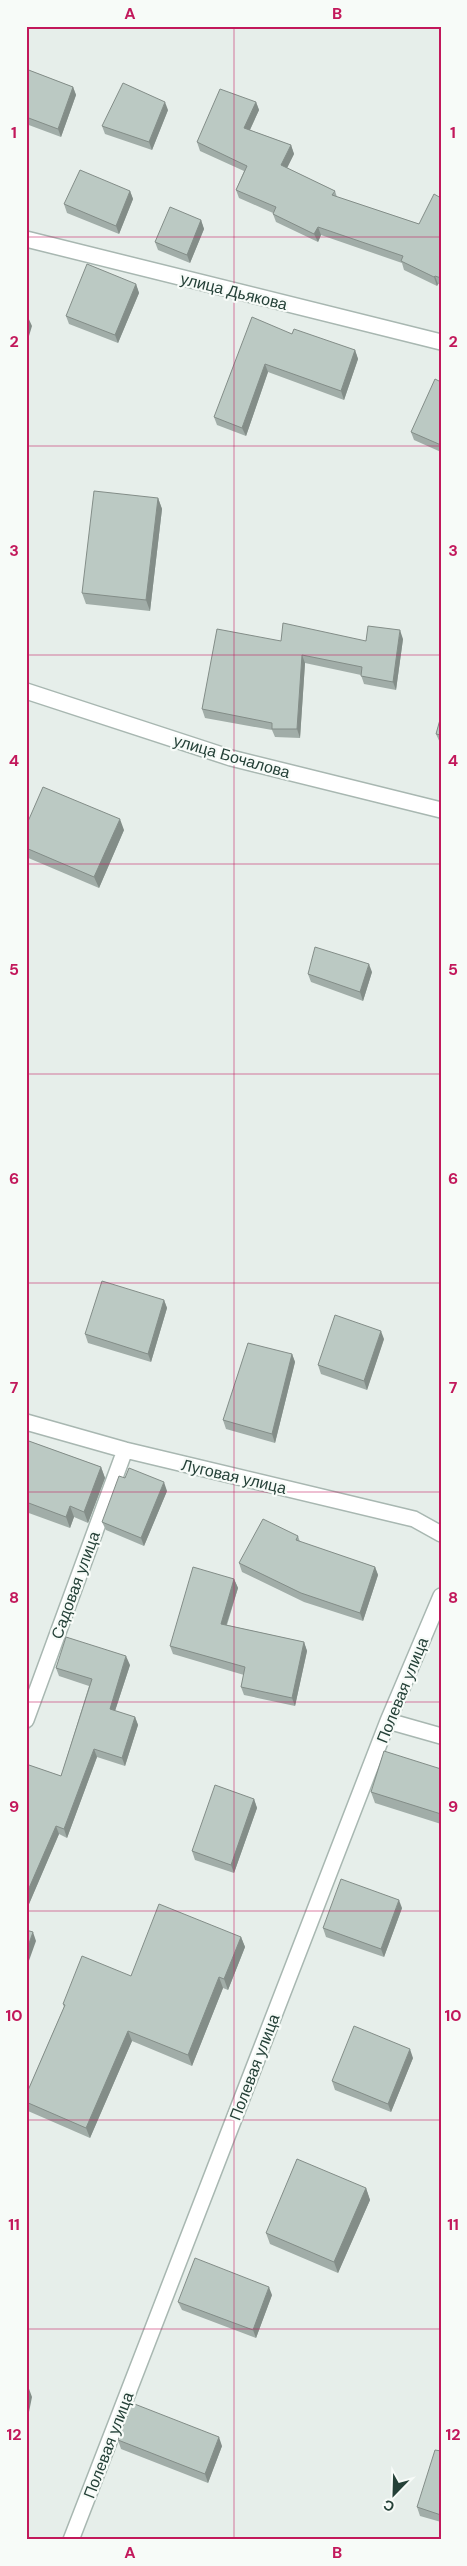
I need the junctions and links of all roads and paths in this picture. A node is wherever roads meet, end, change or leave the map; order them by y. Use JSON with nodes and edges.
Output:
{"nodes":[{"id":1,"x":26,"y":239,"type":"edge"},
{"id":2,"x":441,"y":342,"type":"edge"},
{"id":3,"x":26,"y":691,"type":"edge"},
{"id":4,"x":441,"y":810,"type":"edge"},
{"id":5,"x":26,"y":1422,"type":"edge"},
{"id":6,"x":125,"y":1450,"type":"junction"},
{"id":7,"x":441,"y":1534,"type":"edge"},
{"id":8,"x":441,"y":1596,"type":"edge"},
{"id":9,"x":26,"y":1720,"type":"edge"},
{"id":10,"x":388,"y":1721,"type":"junction"},
{"id":11,"x":441,"y":1736,"type":"edge"},
{"id":12,"x":71,"y":2540,"type":"edge"}],
"edges":[{"from":1,"to":2,"type":"street","name":"улица Дьякова"},
{"from":3,"to":4,"type":"street","name":"улица Бочалова"},
{"from":5,"to":6,"type":"street","name":"Луговая улица"},
{"from":6,"to":7,"type":"street","name":"Луговая улица"},
{"from":6,"to":9,"type":"street","name":"Садовая улица"},
{"from":8,"to":10,"type":"street","name":"Полевая улица"},
{"from":10,"to":11,"type":"street"},
{"from":10,"to":12,"type":"street","name":"Полевая улица"}]}
